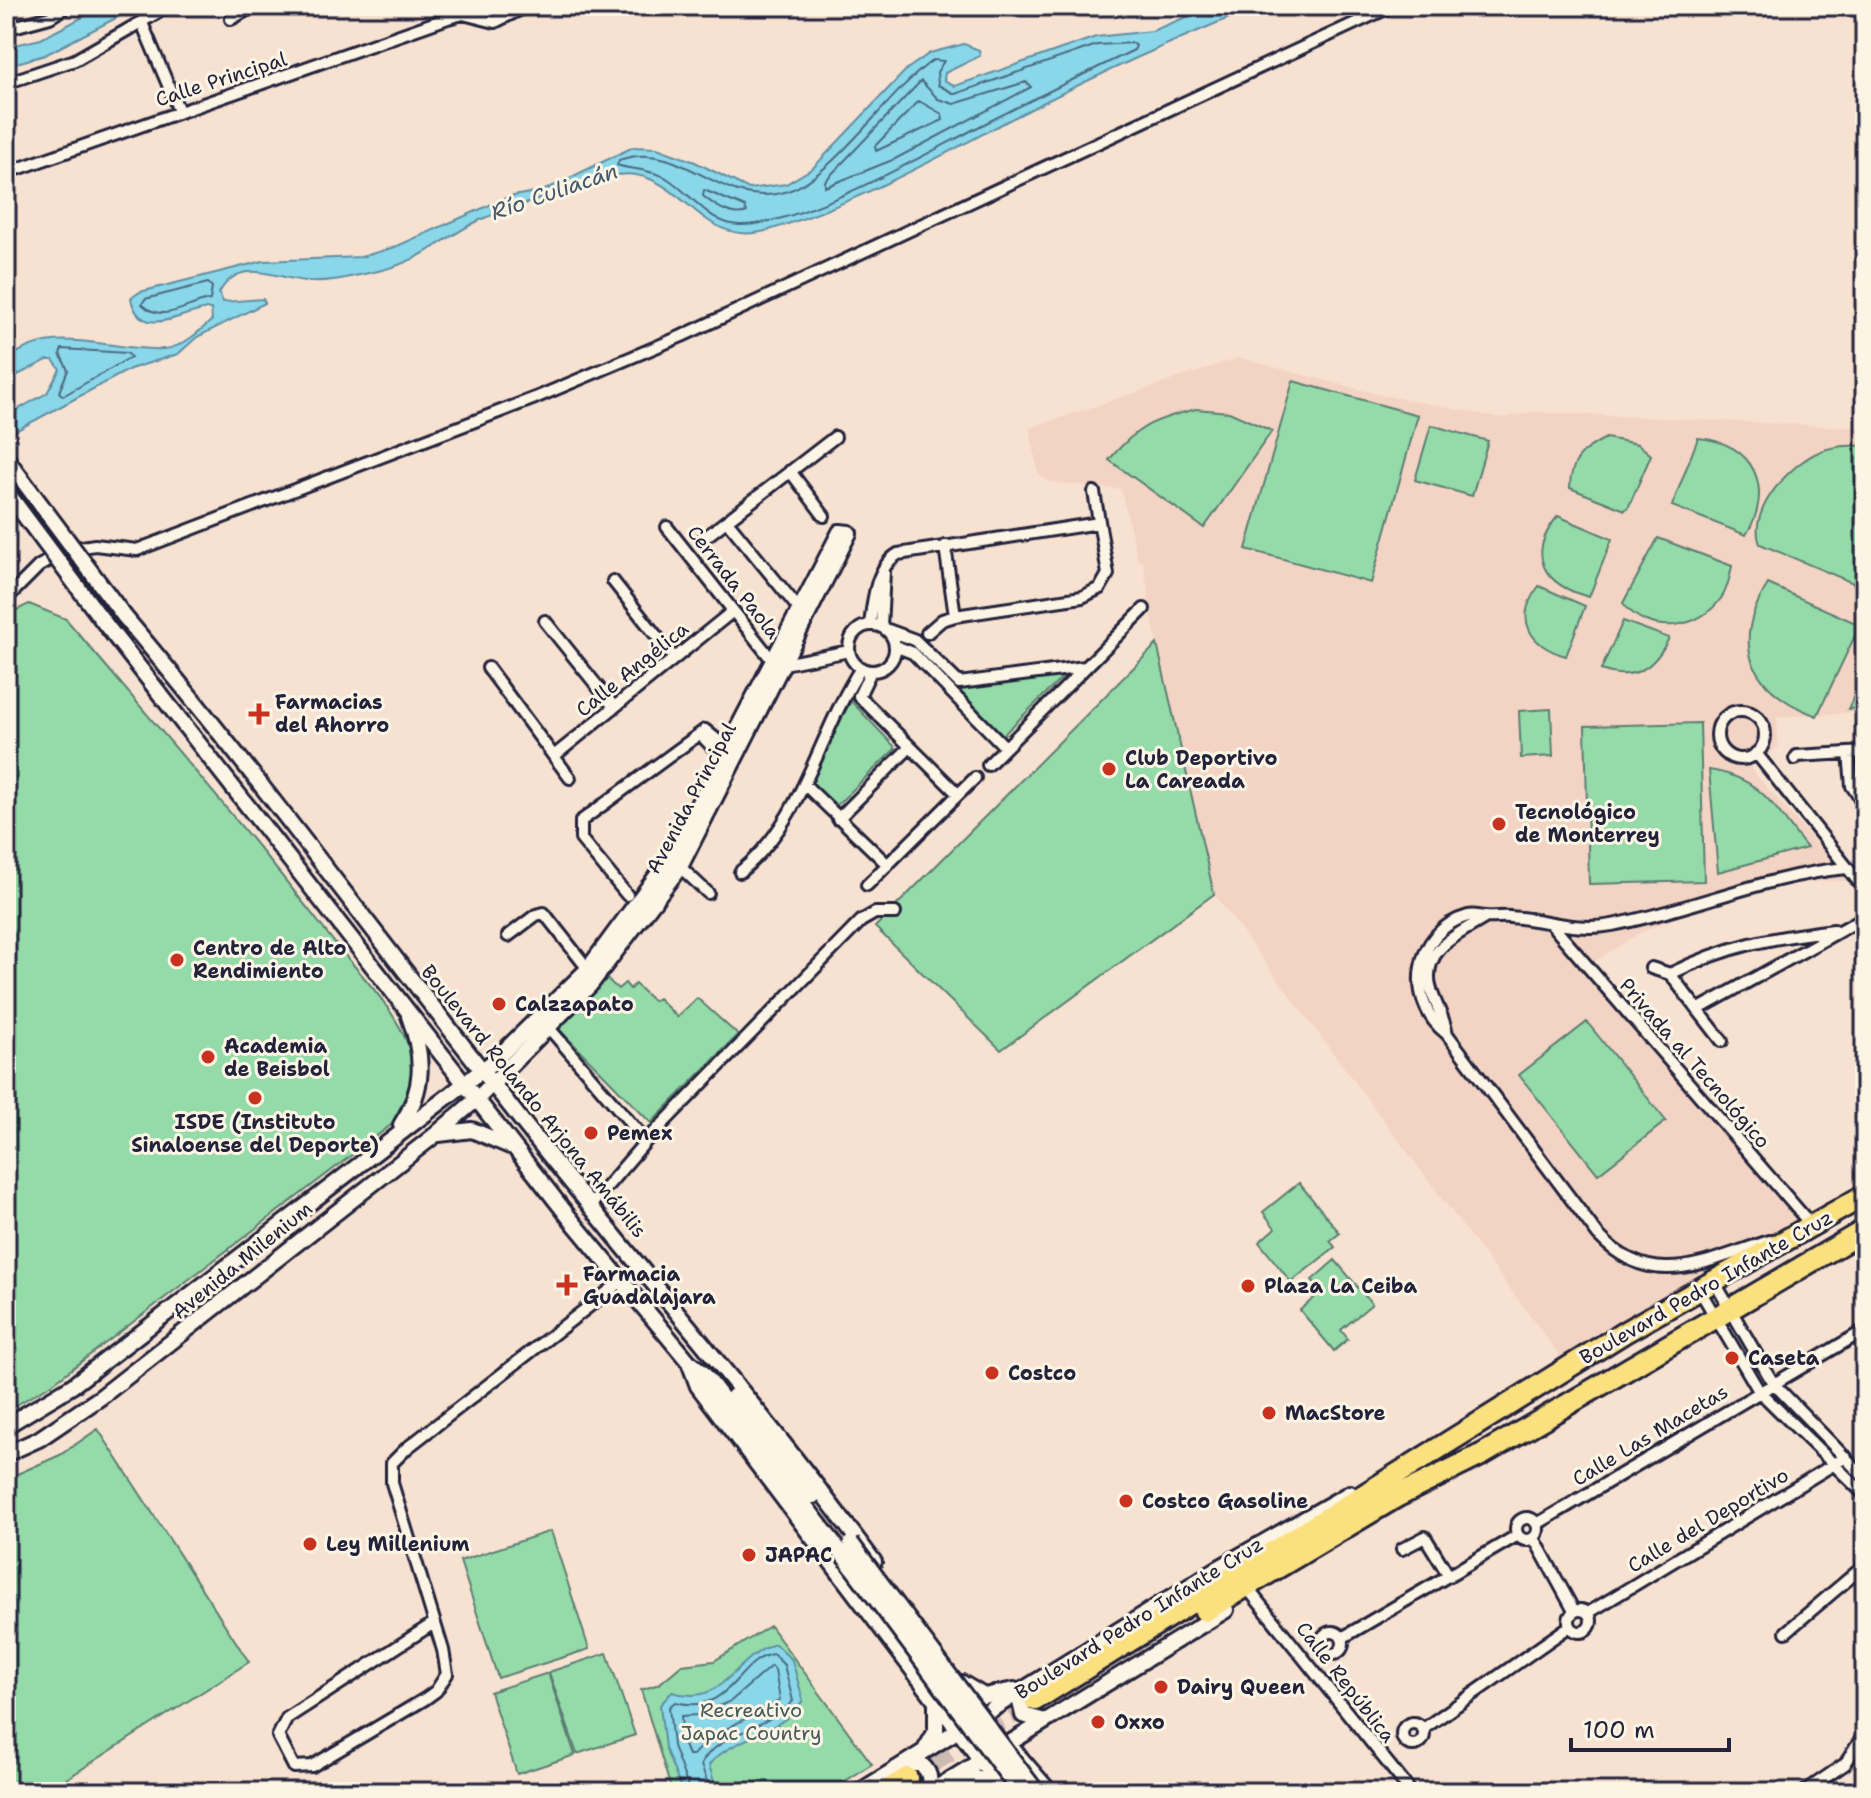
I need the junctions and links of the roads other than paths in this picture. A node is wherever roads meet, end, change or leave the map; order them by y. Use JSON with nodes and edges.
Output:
{"nodes":[{"id":1,"x":68,"y":6,"type":"edge"},
{"id":2,"x":169,"y":6,"type":"edge"},
{"id":3,"x":254,"y":6,"type":"edge"},
{"id":4,"x":441,"y":6,"type":"edge"},
{"id":5,"x":527,"y":6,"type":"edge"},
{"id":6,"x":1392,"y":6,"type":"edge"},
{"id":7,"x":448,"y":18,"type":"junction"},
{"id":8,"x":231,"y":19,"type":"dead end"},
{"id":9,"x":142,"y":23,"type":"junction"},
{"id":10,"x":6,"y":29,"type":"edge"},
{"id":11,"x":6,"y":83,"type":"edge"},
{"id":12,"x":179,"y":111,"type":"junction"},
{"id":13,"x":6,"y":173,"type":"edge"},
{"id":14,"x":835,"y":437,"type":"dead end"},
{"id":15,"x":6,"y":458,"type":"edge"},
{"id":16,"x":790,"y":471,"type":"junction"},
{"id":17,"x":6,"y":491,"type":"edge"},
{"id":18,"x":1094,"y":492,"type":"dead end"},
{"id":19,"x":824,"y":516,"type":"dead end"},
{"id":20,"x":727,"y":521,"type":"junction"},
{"id":21,"x":1099,"y":523,"type":"junction"},
{"id":22,"x":667,"y":527,"type":"dead end"},
{"id":23,"x":843,"y":538,"type":"dead end"},
{"id":24,"x":703,"y":539,"type":"dead end"},
{"id":25,"x":945,"y":546,"type":"junction"},
{"id":26,"x":613,"y":581,"type":"dead end"},
{"id":27,"x":6,"y":599,"type":"edge"},
{"id":28,"x":1144,"y":609,"type":"dead end"},
{"id":29,"x":733,"y":611,"type":"junction"},
{"id":30,"x":803,"y":614,"type":"junction"},
{"id":31,"x":955,"y":616,"type":"junction"},
{"id":32,"x":545,"y":621,"type":"dead end"},
{"id":33,"x":880,"y":627,"type":"junction"},
{"id":34,"x":927,"y":633,"type":"dead end"},
{"id":35,"x":895,"y":646,"type":"junction"},
{"id":36,"x":849,"y":651,"type":"junction"},
{"id":37,"x":674,"y":658,"type":"junction"},
{"id":38,"x":778,"y":662,"type":"junction"},
{"id":39,"x":1085,"y":667,"type":"junction"},
{"id":40,"x":488,"y":668,"type":"dead end"},
{"id":41,"x":866,"y":670,"type":"junction"},
{"id":42,"x":955,"y":687,"type":"junction"},
{"id":43,"x":853,"y":694,"type":"junction"},
{"id":44,"x":614,"y":707,"type":"junction"},
{"id":45,"x":910,"y":747,"type":"junction"},
{"id":46,"x":1005,"y":747,"type":"junction"},
{"id":47,"x":1865,"y":752,"type":"edge"},
{"id":48,"x":724,"y":753,"type":"junction"},
{"id":49,"x":1756,"y":753,"type":"junction"},
{"id":50,"x":1849,"y":753,"type":"junction"},
{"id":51,"x":554,"y":756,"type":"junction"},
{"id":52,"x":1795,"y":759,"type":"dead end"},
{"id":53,"x":988,"y":765,"type":"dead end"},
{"id":54,"x":570,"y":778,"type":"dead end"},
{"id":55,"x":975,"y":778,"type":"dead end"},
{"id":56,"x":804,"y":784,"type":"junction"},
{"id":57,"x":958,"y":794,"type":"junction"},
{"id":58,"x":1865,"y":806,"type":"edge"},
{"id":59,"x":838,"y":819,"type":"junction"},
{"id":60,"x":675,"y":862,"type":"junction"},
{"id":61,"x":888,"y":865,"type":"junction"},
{"id":62,"x":1847,"y":868,"type":"junction"},
{"id":63,"x":740,"y":872,"type":"dead end"},
{"id":64,"x":867,"y":885,"type":"dead end"},
{"id":65,"x":1865,"y":890,"type":"edge"},
{"id":66,"x":708,"y":893,"type":"dead end"},
{"id":67,"x":627,"y":895,"type":"dead end"},
{"id":68,"x":895,"y":913,"type":"dead end"},
{"id":69,"x":1865,"y":917,"type":"edge"},
{"id":70,"x":1551,"y":924,"type":"junction"},
{"id":71,"x":1840,"y":929,"type":"junction"},
{"id":72,"x":508,"y":936,"type":"dead end"},
{"id":73,"x":1651,"y":968,"type":"dead end"},
{"id":74,"x":588,"y":969,"type":"junction"},
{"id":75,"x":1670,"y":974,"type":"junction"},
{"id":76,"x":403,"y":1001,"type":"junction"},
{"id":77,"x":1699,"y":1009,"type":"junction"},
{"id":78,"x":549,"y":1028,"type":"junction"},
{"id":79,"x":1722,"y":1041,"type":"dead end"},
{"id":80,"x":482,"y":1070,"type":"junction"},
{"id":81,"x":466,"y":1082,"type":"junction"},
{"id":82,"x":492,"y":1083,"type":"junction"},
{"id":83,"x":478,"y":1098,"type":"junction"},
{"id":84,"x":395,"y":1135,"type":"junction"},
{"id":85,"x":435,"y":1135,"type":"junction"},
{"id":86,"x":646,"y":1141,"type":"junction"},
{"id":87,"x":516,"y":1149,"type":"junction"},
{"id":88,"x":1865,"y":1195,"type":"edge"},
{"id":89,"x":591,"y":1205,"type":"junction"},
{"id":90,"x":1807,"y":1229,"type":"junction"},
{"id":91,"x":1865,"y":1230,"type":"edge"},
{"id":92,"x":623,"y":1280,"type":"junction"},
{"id":93,"x":1706,"y":1285,"type":"junction"},
{"id":94,"x":1724,"y":1315,"type":"junction"},
{"id":95,"x":1865,"y":1330,"type":"edge"},
{"id":96,"x":707,"y":1350,"type":"junction"},
{"id":97,"x":689,"y":1362,"type":"junction"},
{"id":98,"x":1773,"y":1383,"type":"junction"},
{"id":99,"x":1759,"y":1391,"type":"junction"},
{"id":100,"x":724,"y":1393,"type":"junction"},
{"id":101,"x":57,"y":1397,"type":"junction"},
{"id":102,"x":71,"y":1418,"type":"junction"},
{"id":103,"x":6,"y":1426,"type":"edge"},
{"id":104,"x":6,"y":1454,"type":"edge"},
{"id":105,"x":1483,"y":1454,"type":"junction"},
{"id":106,"x":1846,"y":1457,"type":"junction"},
{"id":107,"x":1836,"y":1466,"type":"junction"},
{"id":108,"x":1865,"y":1478,"type":"edge"},
{"id":109,"x":1865,"y":1495,"type":"edge"},
{"id":110,"x":1537,"y":1524,"type":"junction"},
{"id":111,"x":1518,"y":1535,"type":"junction"},
{"id":112,"x":1534,"y":1538,"type":"junction"},
{"id":113,"x":846,"y":1547,"type":"junction"},
{"id":114,"x":1402,"y":1549,"type":"dead end"},
{"id":115,"x":1865,"y":1565,"type":"edge"},
{"id":116,"x":1449,"y":1576,"type":"junction"},
{"id":117,"x":1252,"y":1594,"type":"junction"},
{"id":118,"x":1574,"y":1611,"type":"junction"},
{"id":119,"x":1588,"y":1613,"type":"junction"},
{"id":120,"x":434,"y":1623,"type":"junction"},
{"id":121,"x":1570,"y":1626,"type":"junction"},
{"id":122,"x":1786,"y":1632,"type":"dead end"},
{"id":123,"x":1342,"y":1638,"type":"dead end"},
{"id":124,"x":962,"y":1683,"type":"junction"},
{"id":125,"x":936,"y":1699,"type":"junction"},
{"id":126,"x":1035,"y":1701,"type":"junction"},
{"id":127,"x":985,"y":1713,"type":"junction"},
{"id":128,"x":1423,"y":1729,"type":"dead end"},
{"id":129,"x":959,"y":1730,"type":"junction"},
{"id":130,"x":1030,"y":1730,"type":"junction"},
{"id":131,"x":1865,"y":1733,"type":"edge"},
{"id":132,"x":1009,"y":1744,"type":"junction"},
{"id":133,"x":924,"y":1752,"type":"junction"},
{"id":134,"x":1029,"y":1769,"type":"junction"},
{"id":135,"x":994,"y":1777,"type":"edge"},
{"id":136,"x":919,"y":1784,"type":"edge"},
{"id":137,"x":859,"y":1792,"type":"edge"},
{"id":138,"x":884,"y":1792,"type":"edge"},
{"id":139,"x":1020,"y":1792,"type":"edge"},
{"id":140,"x":1037,"y":1792,"type":"edge"},
{"id":141,"x":1050,"y":1792,"type":"edge"},
{"id":142,"x":1411,"y":1792,"type":"edge"},
{"id":143,"x":1804,"y":1792,"type":"edge"}],
"edges":[{"from":1,"to":10,"type":"street"},
{"from":2,"to":9,"type":"street"},
{"from":3,"to":8,"type":"street"},
{"from":4,"to":7,"type":"street"},
{"from":5,"to":7,"type":"street"},
{"from":6,"to":27,"type":"street"},
{"from":7,"to":12,"type":"street","name":"Calle Principal"},
{"from":9,"to":11,"type":"street"},
{"from":9,"to":12,"type":"street"},
{"from":12,"to":13,"type":"street","name":"Calle Principal"},
{"from":14,"to":16,"type":"street"},
{"from":15,"to":80,"type":"street","name":"Boulevard Rolando Arjona Amábilis","bridge":true},
{"from":16,"to":19,"type":"street"},
{"from":16,"to":20,"type":"street"},
{"from":17,"to":76,"type":"street","name":"Boulevard Rolando Arjona Amábilis","bridge":true},
{"from":18,"to":21,"type":"street"},
{"from":20,"to":24,"type":"street"},
{"from":20,"to":30,"type":"street"},
{"from":21,"to":25,"type":"street"},
{"from":21,"to":31,"type":"street"},
{"from":22,"to":29,"type":"street","name":"Cerrada Paola"},
{"from":23,"to":30,"type":"street","name":"Avenida Principal"},
{"from":25,"to":31,"type":"street"},
{"from":25,"to":33,"type":"street"},
{"from":26,"to":37,"type":"street"},
{"from":28,"to":39,"type":"street"},
{"from":29,"to":37,"type":"street","name":"Calle Angélica"},
{"from":29,"to":38,"type":"street","name":"Cerrada Paola"},
{"from":30,"to":38,"type":"street","name":"Avenida Principal"},
{"from":31,"to":34,"type":"street"},
{"from":32,"to":44,"type":"street"},
{"from":33,"to":35,"type":"street"},
{"from":33,"to":36,"type":"street"},
{"from":33,"to":42,"type":"street"},
{"from":35,"to":41,"type":"street"},
{"from":35,"to":42,"type":"street"},
{"from":36,"to":38,"type":"street"},
{"from":36,"to":41,"type":"street"},
{"from":37,"to":44,"type":"street","name":"Calle Angélica"},
{"from":38,"to":48,"type":"street","name":"Avenida Principal"},
{"from":38,"to":60,"type":"street","name":"Avenida Principal"},
{"from":39,"to":42,"type":"street"},
{"from":39,"to":46,"type":"street"},
{"from":40,"to":51,"type":"street"},
{"from":41,"to":43,"type":"street"},
{"from":42,"to":46,"type":"street"},
{"from":43,"to":45,"type":"street"},
{"from":43,"to":56,"type":"street"},
{"from":44,"to":51,"type":"street","name":"Calle Angélica"},
{"from":45,"to":57,"type":"street"},
{"from":45,"to":59,"type":"street"},
{"from":46,"to":53,"type":"street"},
{"from":47,"to":50,"type":"street"},
{"from":48,"to":60,"type":"street","name":"Avenida Principal"},
{"from":48,"to":67,"type":"street"},
{"from":49,"to":49,"type":"street"},
{"from":49,"to":62,"type":"street"},
{"from":50,"to":52,"type":"street"},
{"from":50,"to":58,"type":"street"},
{"from":51,"to":54,"type":"street"},
{"from":55,"to":57,"type":"street"},
{"from":56,"to":59,"type":"street"},
{"from":56,"to":63,"type":"street"},
{"from":57,"to":61,"type":"street"},
{"from":59,"to":61,"type":"street"},
{"from":60,"to":66,"type":"street"},
{"from":60,"to":74,"type":"street","name":"Avenida Principal"},
{"from":60,"to":78,"type":"street","name":"Avenida Principal"},
{"from":61,"to":64,"type":"street"},
{"from":62,"to":65,"type":"street"},
{"from":62,"to":70,"type":"street"},
{"from":68,"to":86,"type":"street"},
{"from":69,"to":71,"type":"street"},
{"from":70,"to":90,"type":"street","name":"Privada al Tecnológico"},
{"from":70,"to":90,"type":"street"},
{"from":71,"to":75,"type":"street"},
{"from":71,"to":77,"type":"street"},
{"from":72,"to":74,"type":"street"},
{"from":73,"to":75,"type":"street"},
{"from":74,"to":80,"type":"street","name":"Avenida Principal"},
{"from":75,"to":77,"type":"street"},
{"from":76,"to":81,"type":"street","name":"Boulevard Rolando Arjona Amábilis"},
{"from":76,"to":84,"type":"street"},
{"from":77,"to":79,"type":"street"},
{"from":78,"to":82,"type":"street","name":"Avenida Principal"},
{"from":78,"to":86,"type":"street"},
{"from":80,"to":81,"type":"street","name":"Avenida Milenium"},
{"from":80,"to":82,"type":"street","name":"Boulevard Rolando Arjona Amábilis"},
{"from":81,"to":83,"type":"street","name":"Boulevard Rolando Arjona Amábilis"},
{"from":81,"to":84,"type":"street","name":"Avenida Milenium"},
{"from":82,"to":83,"type":"street","name":"Avenida Milenium"},
{"from":82,"to":89,"type":"street","name":"Boulevard Rolando Arjona Amábilis"},
{"from":83,"to":85,"type":"street","name":"Avenida Milenium"},
{"from":83,"to":87,"type":"street","name":"Boulevard Rolando Arjona Amábilis"},
{"from":84,"to":101,"type":"street","name":"Avenida Milenium"},
{"from":85,"to":87,"type":"street"},
{"from":85,"to":102,"type":"street","name":"Avenida Milenium"},
{"from":86,"to":89,"type":"street"},
{"from":87,"to":92,"type":"street","name":"Boulevard Rolando Arjona Amábilis"},
{"from":88,"to":90,"type":"highway","name":"Boulevard Pedro Infante Cruz"},
{"from":89,"to":96,"type":"street","name":"Boulevard Rolando Arjona Amábilis"},
{"from":90,"to":93,"type":"highway","name":"Boulevard Pedro Infante Cruz"},
{"from":91,"to":94,"type":"highway","name":"Boulevard Pedro Infante Cruz"},
{"from":92,"to":97,"type":"street","name":"Boulevard Rolando Arjona Amábilis"},
{"from":92,"to":120,"type":"street"},
{"from":93,"to":94,"type":"street"},
{"from":93,"to":94,"type":"street"},
{"from":93,"to":126,"type":"highway","name":"Boulevard Pedro Infante Cruz"},
{"from":94,"to":98,"type":"street"},
{"from":94,"to":99,"type":"street"},
{"from":94,"to":105,"type":"highway","name":"Boulevard Pedro Infante Cruz"},
{"from":95,"to":98,"type":"street","name":"Calle Las Macetas"},
{"from":96,"to":100,"type":"street"},
{"from":96,"to":124,"type":"street","name":"Boulevard Rolando Arjona Amábilis"},
{"from":97,"to":100,"type":"street"},
{"from":97,"to":125,"type":"street","name":"Boulevard Rolando Arjona Amábilis"},
{"from":98,"to":99,"type":"street","name":"Calle Las Macetas"},
{"from":98,"to":106,"type":"street"},
{"from":99,"to":107,"type":"street"},
{"from":99,"to":110,"type":"street","name":"Calle Las Macetas"},
{"from":100,"to":113,"type":"street"},
{"from":101,"to":102,"type":"street"},
{"from":101,"to":103,"type":"street","name":"Avenida Milenium"},
{"from":102,"to":104,"type":"street","name":"Avenida Milenium"},
{"from":105,"to":117,"type":"street","name":"Boulevard Pedro Infante Cruz"},
{"from":105,"to":126,"type":"highway","name":"Boulevard Pedro Infante Cruz"},
{"from":106,"to":107,"type":"street","name":"Calle del Deportivo"},
{"from":106,"to":108,"type":"street"},
{"from":107,"to":109,"type":"street"},
{"from":107,"to":119,"type":"street","name":"Calle del Deportivo"},
{"from":110,"to":111,"type":"street"},
{"from":110,"to":112,"type":"street"},
{"from":111,"to":112,"type":"street"},
{"from":111,"to":116,"type":"street"},
{"from":112,"to":118,"type":"street"},
{"from":113,"to":139,"type":"street","bridge":true},
{"from":113,"to":140,"type":"street","bridge":true},
{"from":114,"to":116,"type":"street"},
{"from":115,"to":122,"type":"street"},
{"from":116,"to":123,"type":"street"},
{"from":117,"to":126,"type":"street","name":"Boulevard Pedro Infante Cruz"},
{"from":117,"to":142,"type":"street","name":"Calle República"},
{"from":118,"to":119,"type":"street"},
{"from":118,"to":121,"type":"street"},
{"from":119,"to":121,"type":"street"},
{"from":120,"to":120,"type":"street"},
{"from":121,"to":128,"type":"street"},
{"from":124,"to":126,"type":"street"},
{"from":124,"to":127,"type":"street","name":"Boulevard Rolando Arjona Amábilis"},
{"from":125,"to":129,"type":"street","name":"Boulevard Rolando Arjona Amábilis"},
{"from":125,"to":133,"type":"street"},
{"from":126,"to":127,"type":"street","name":"Boulevard Pedro Infante Cruz"},
{"from":126,"to":130,"type":"street","name":"Boulevard Pedro Infante Cruz"},
{"from":127,"to":129,"type":"street","name":"Boulevard Pedro Infante Cruz"},
{"from":127,"to":132,"type":"street","name":"Boulevard Rolando Arjona Amábilis"},
{"from":129,"to":133,"type":"street","name":"Boulevard Pedro Infante Cruz"},
{"from":129,"to":135,"type":"street","name":"Boulevard Rolando Arjona Amábilis"},
{"from":130,"to":132,"type":"street","name":"Boulevard Pedro Infante Cruz"},
{"from":130,"to":134,"type":"street"},
{"from":131,"to":143,"type":"street"},
{"from":132,"to":134,"type":"street","name":"Boulevard Rolando Arjona Amábilis"},
{"from":132,"to":135,"type":"street","name":"Boulevard Pedro Infante Cruz"},
{"from":133,"to":136,"type":"street","name":"Boulevard Pedro Infante Cruz"},
{"from":134,"to":141,"type":"street","name":"Boulevard Rolando Arjona Amábilis"},
{"from":135,"to":136,"type":"street","name":"Boulevard Pedro Infante Cruz"},
{"from":135,"to":136,"type":"street"},
{"from":136,"to":137,"type":"street","name":"Boulevard Pedro Infante Cruz"},
{"from":136,"to":138,"type":"highway","name":"Boulevard Pedro Infante Cruz"}]}
